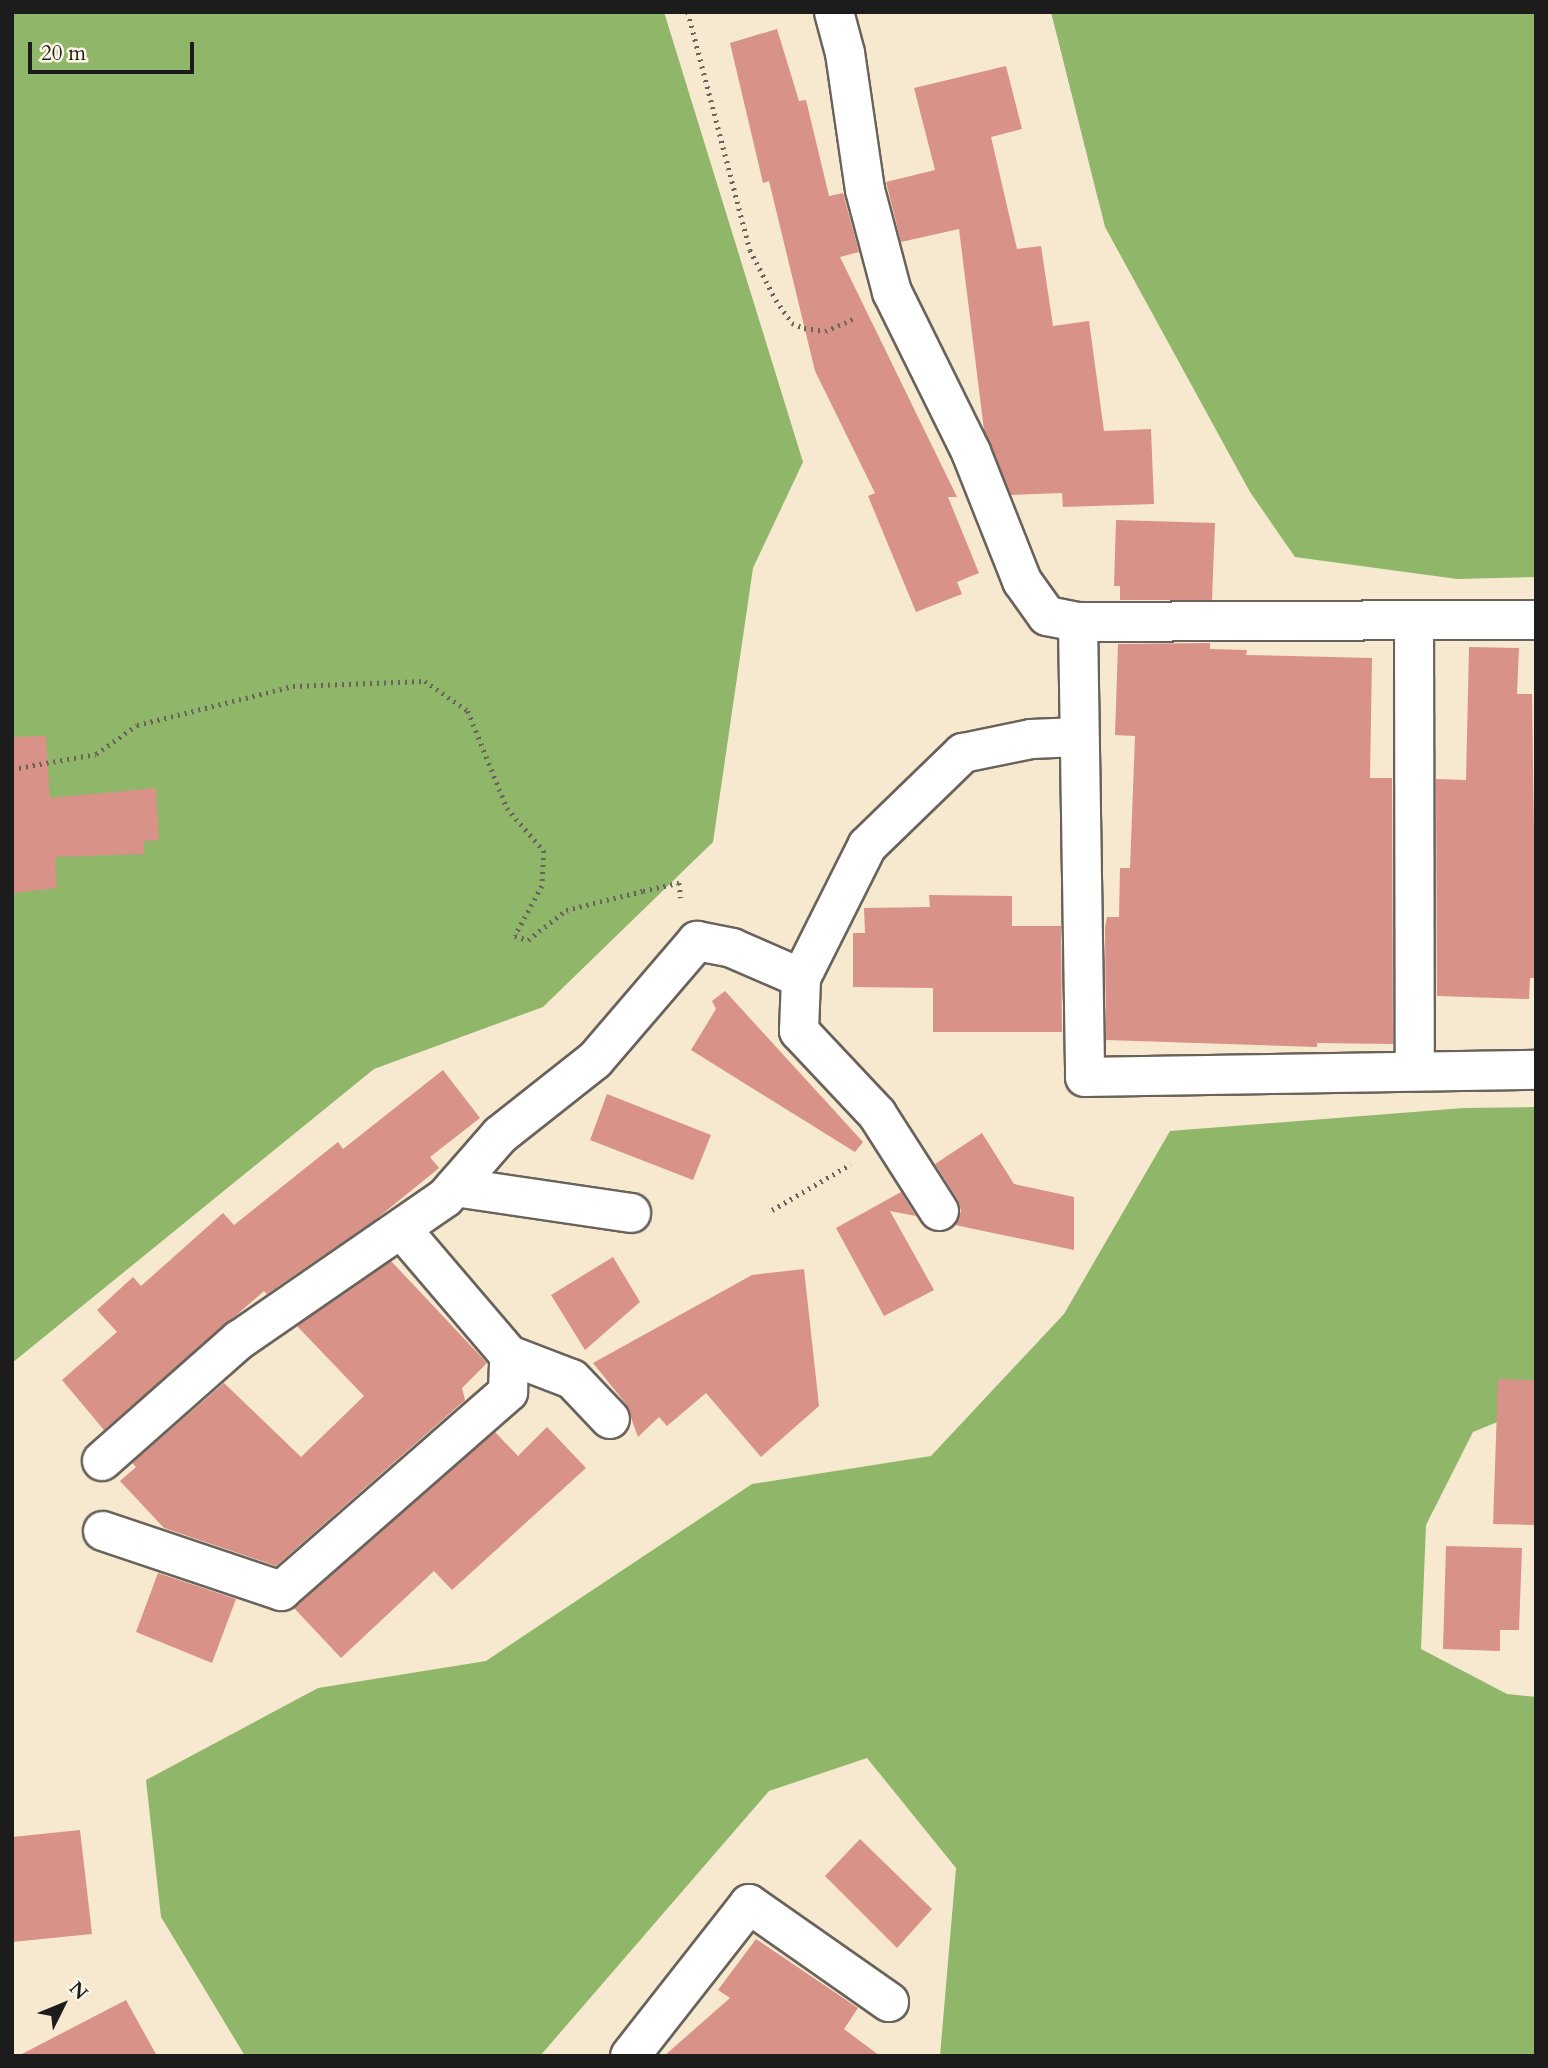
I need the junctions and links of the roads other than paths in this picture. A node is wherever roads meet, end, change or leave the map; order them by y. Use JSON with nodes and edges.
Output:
{"nodes":[{"id":1,"x":834,"y":12,"type":"edge"},
{"id":2,"x":1536,"y":620,"type":"edge"},
{"id":3,"x":1414,"y":621,"type":"junction"},
{"id":4,"x":1078,"y":622,"type":"junction"},
{"id":5,"x":1079,"y":737,"type":"junction"},
{"id":6,"x":801,"y":978,"type":"junction"},
{"id":7,"x":1415,"y":1070,"type":"junction"},
{"id":8,"x":1536,"y":1070,"type":"edge"},
{"id":9,"x":455,"y":1187,"type":"junction"},
{"id":10,"x":939,"y":1211,"type":"dead end"},
{"id":11,"x":631,"y":1213,"type":"dead end"},
{"id":12,"x":403,"y":1231,"type":"junction"},
{"id":13,"x":509,"y":1355,"type":"junction"},
{"id":14,"x":610,"y":1419,"type":"dead end"},
{"id":15,"x":102,"y":1461,"type":"dead end"},
{"id":16,"x":103,"y":1531,"type":"dead end"},
{"id":17,"x":889,"y":2002,"type":"dead end"},
{"id":18,"x":631,"y":2056,"type":"edge"}],
"edges":[{"from":1,"to":4,"type":"street"},
{"from":2,"to":3,"type":"street"},
{"from":3,"to":4,"type":"street"},
{"from":3,"to":7,"type":"street"},
{"from":4,"to":5,"type":"street"},
{"from":5,"to":6,"type":"street"},
{"from":5,"to":7,"type":"street"},
{"from":6,"to":9,"type":"street"},
{"from":6,"to":10,"type":"street"},
{"from":7,"to":8,"type":"street"},
{"from":9,"to":11,"type":"street"},
{"from":9,"to":12,"type":"street"},
{"from":12,"to":13,"type":"street"},
{"from":12,"to":15,"type":"street"},
{"from":13,"to":14,"type":"street"},
{"from":13,"to":16,"type":"street"},
{"from":17,"to":18,"type":"street"}]}
